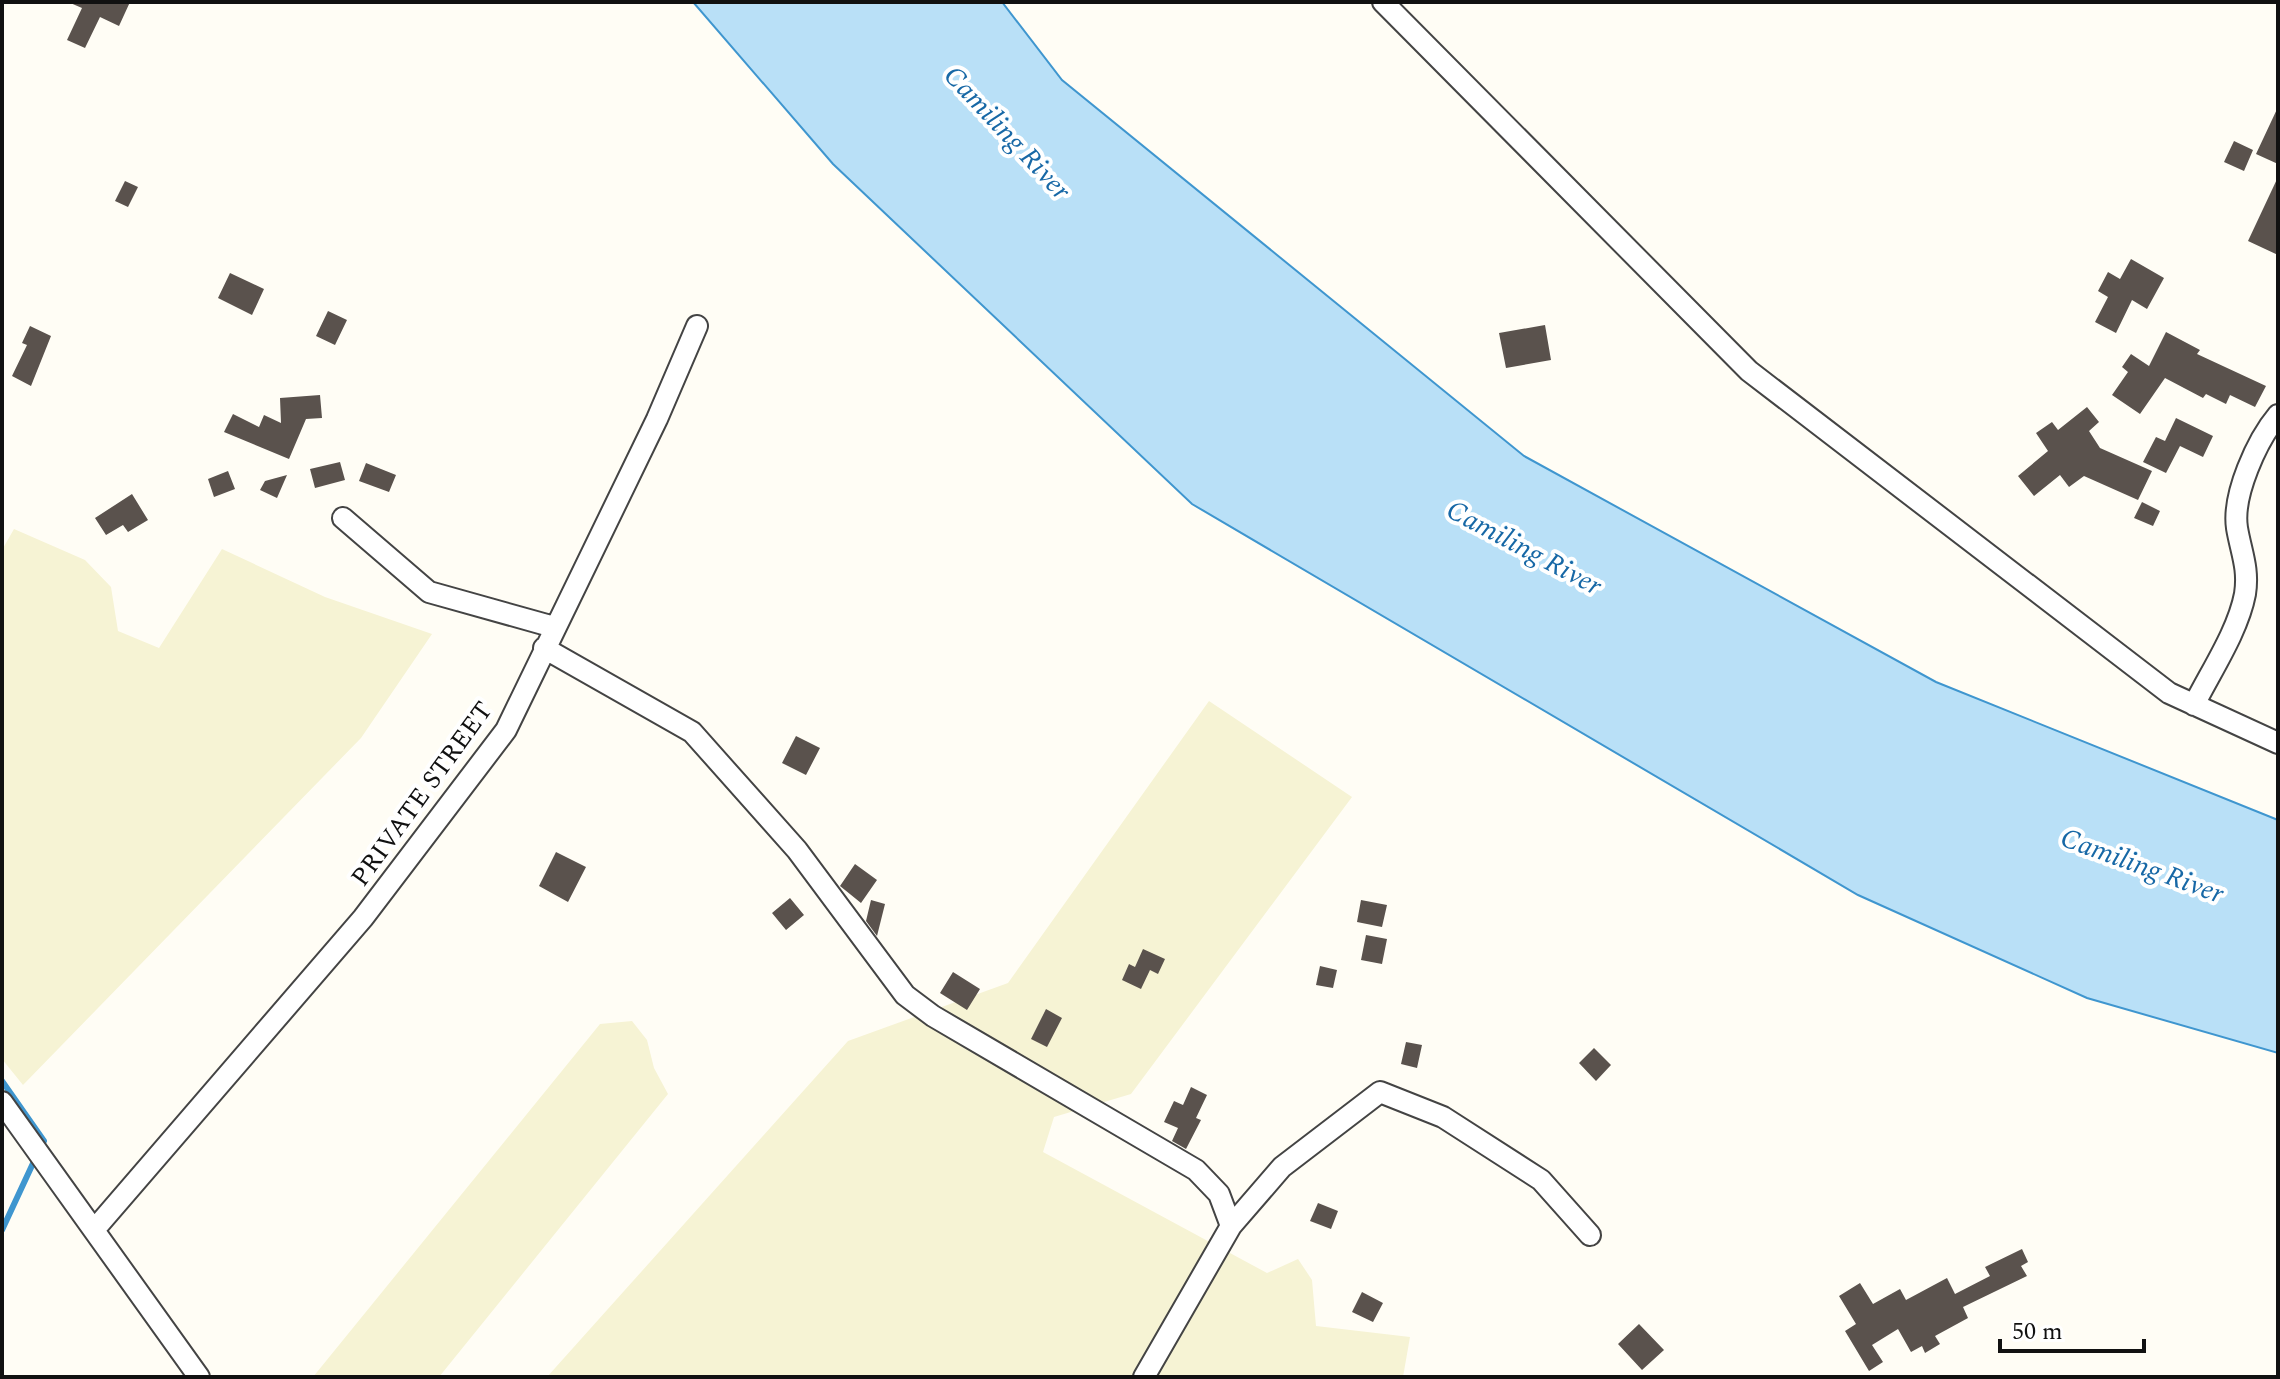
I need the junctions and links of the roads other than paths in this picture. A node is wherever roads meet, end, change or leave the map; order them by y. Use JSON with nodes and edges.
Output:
{"nodes":[{"id":1,"x":1383,"y":2,"type":"edge"},
{"id":2,"x":697,"y":326,"type":"dead end"},
{"id":3,"x":2278,"y":415,"type":"edge"},
{"id":4,"x":343,"y":518,"type":"dead end"},
{"id":5,"x":554,"y":627,"type":"junction"},
{"id":6,"x":544,"y":648,"type":"junction"},
{"id":7,"x":2194,"y":705,"type":"junction"},
{"id":8,"x":2278,"y":743,"type":"edge"},
{"id":9,"x":2,"y":1102,"type":"edge"},
{"id":10,"x":1231,"y":1226,"type":"junction"},
{"id":11,"x":94,"y":1230,"type":"junction"},
{"id":12,"x":1590,"y":1235,"type":"dead end"},
{"id":13,"x":199,"y":1377,"type":"edge"},
{"id":14,"x":1144,"y":1377,"type":"edge"}],
"edges":[{"from":1,"to":7,"type":"street"},
{"from":2,"to":5,"type":"street","name":"PRIVATE STREET"},
{"from":3,"to":7,"type":"street"},
{"from":4,"to":5,"type":"street"},
{"from":5,"to":6,"type":"street","name":"PRIVATE STREET"},
{"from":6,"to":10,"type":"street"},
{"from":6,"to":11,"type":"street","name":"PRIVATE STREET"},
{"from":7,"to":8,"type":"street"},
{"from":9,"to":11,"type":"street"},
{"from":10,"to":12,"type":"street"},
{"from":10,"to":14,"type":"street"},
{"from":11,"to":13,"type":"street"}]}
